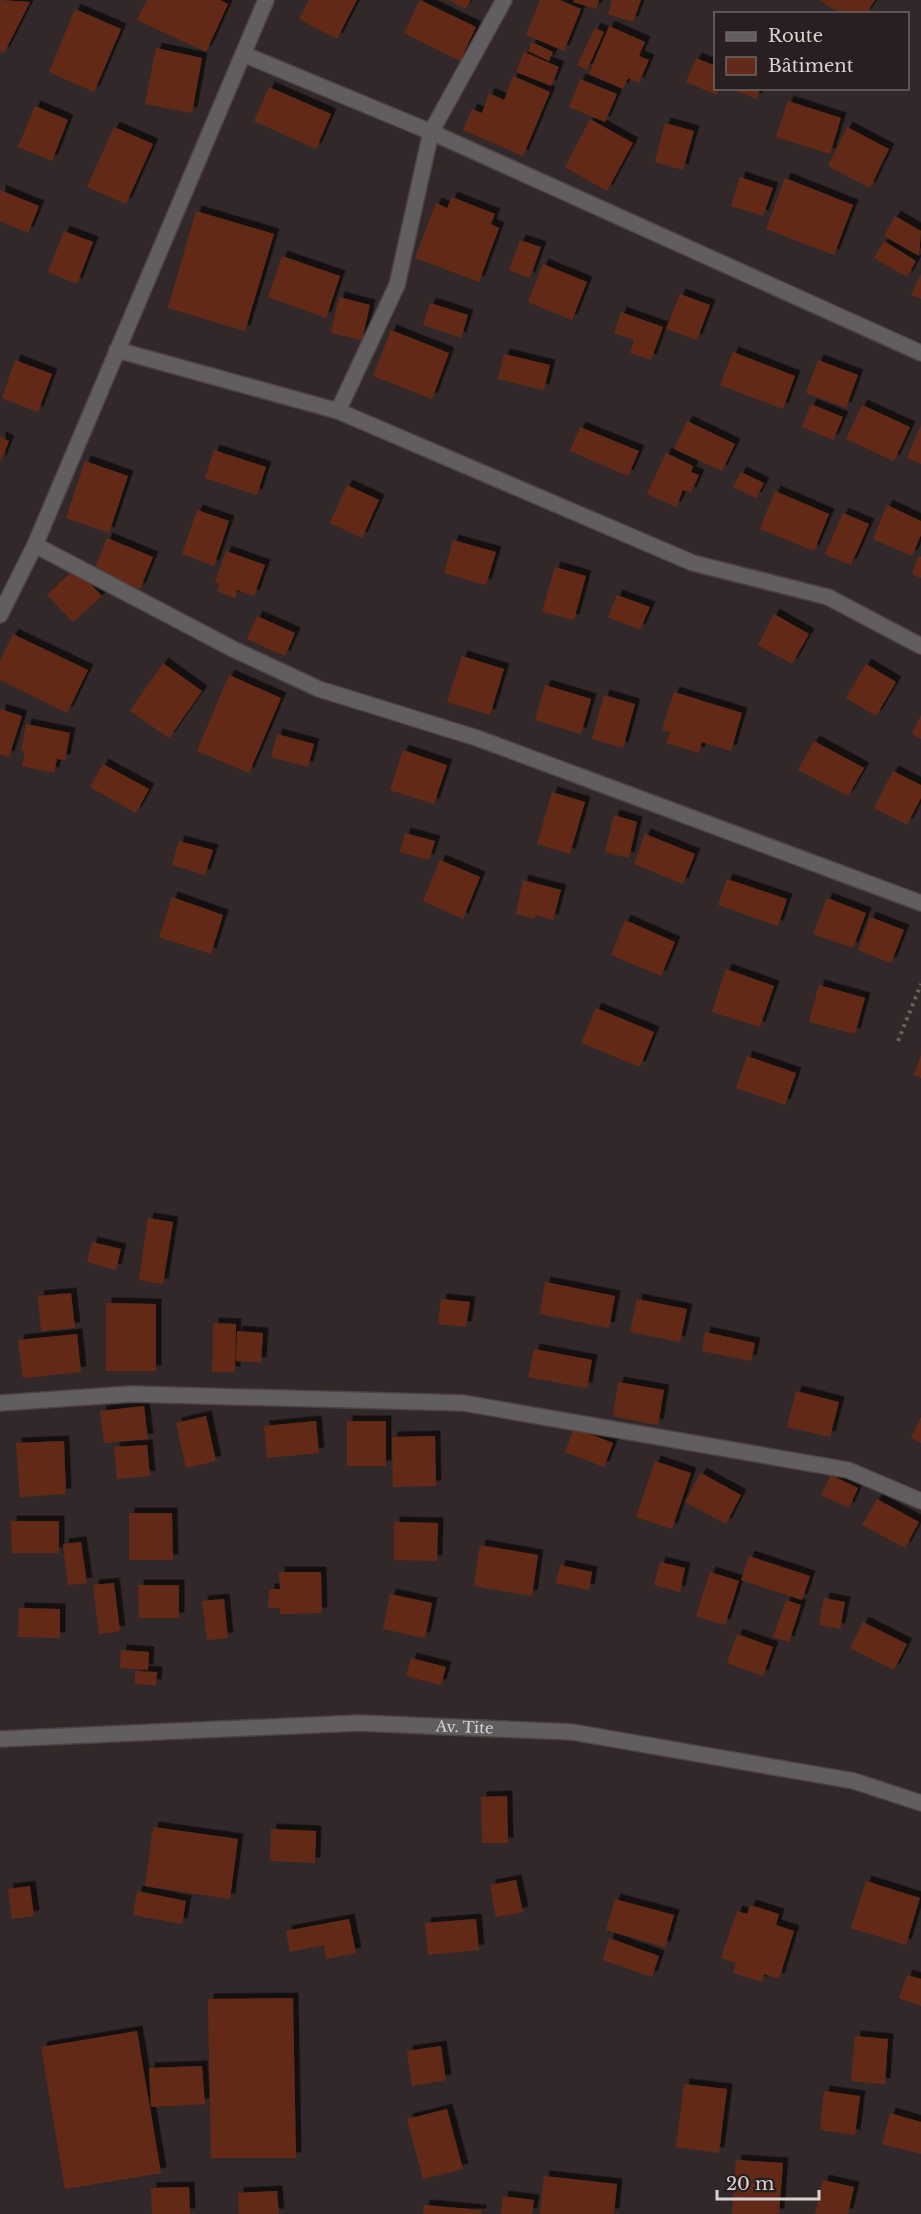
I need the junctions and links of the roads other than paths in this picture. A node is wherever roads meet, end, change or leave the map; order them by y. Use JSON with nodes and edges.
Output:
{"nodes":[{"id":1,"x":266,"y":0,"type":"edge"},
{"id":2,"x":504,"y":0,"type":"edge"},
{"id":3,"x":243,"y":54,"type":"junction"},
{"id":4,"x":431,"y":132,"type":"junction"},
{"id":5,"x":117,"y":350,"type":"junction"},
{"id":6,"x":921,"y":353,"type":"edge"},
{"id":7,"x":338,"y":411,"type":"junction"},
{"id":8,"x":35,"y":545,"type":"junction"},
{"id":9,"x":0,"y":615,"type":"edge"},
{"id":10,"x":921,"y":646,"type":"edge"},
{"id":11,"x":921,"y":903,"type":"edge"},
{"id":12,"x":0,"y":1403,"type":"edge"},
{"id":13,"x":921,"y":1501,"type":"edge"},
{"id":14,"x":0,"y":1739,"type":"edge"},
{"id":15,"x":921,"y":1803,"type":"edge"}],
"edges":[{"from":1,"to":3,"type":"street"},
{"from":2,"to":4,"type":"street"},
{"from":3,"to":4,"type":"street"},
{"from":3,"to":5,"type":"street"},
{"from":4,"to":6,"type":"street"},
{"from":4,"to":7,"type":"street"},
{"from":5,"to":7,"type":"street"},
{"from":5,"to":8,"type":"street"},
{"from":7,"to":10,"type":"street"},
{"from":8,"to":9,"type":"street"},
{"from":8,"to":11,"type":"street"},
{"from":12,"to":13,"type":"street"},
{"from":14,"to":15,"type":"street","name":"Av. Tite"}]}
